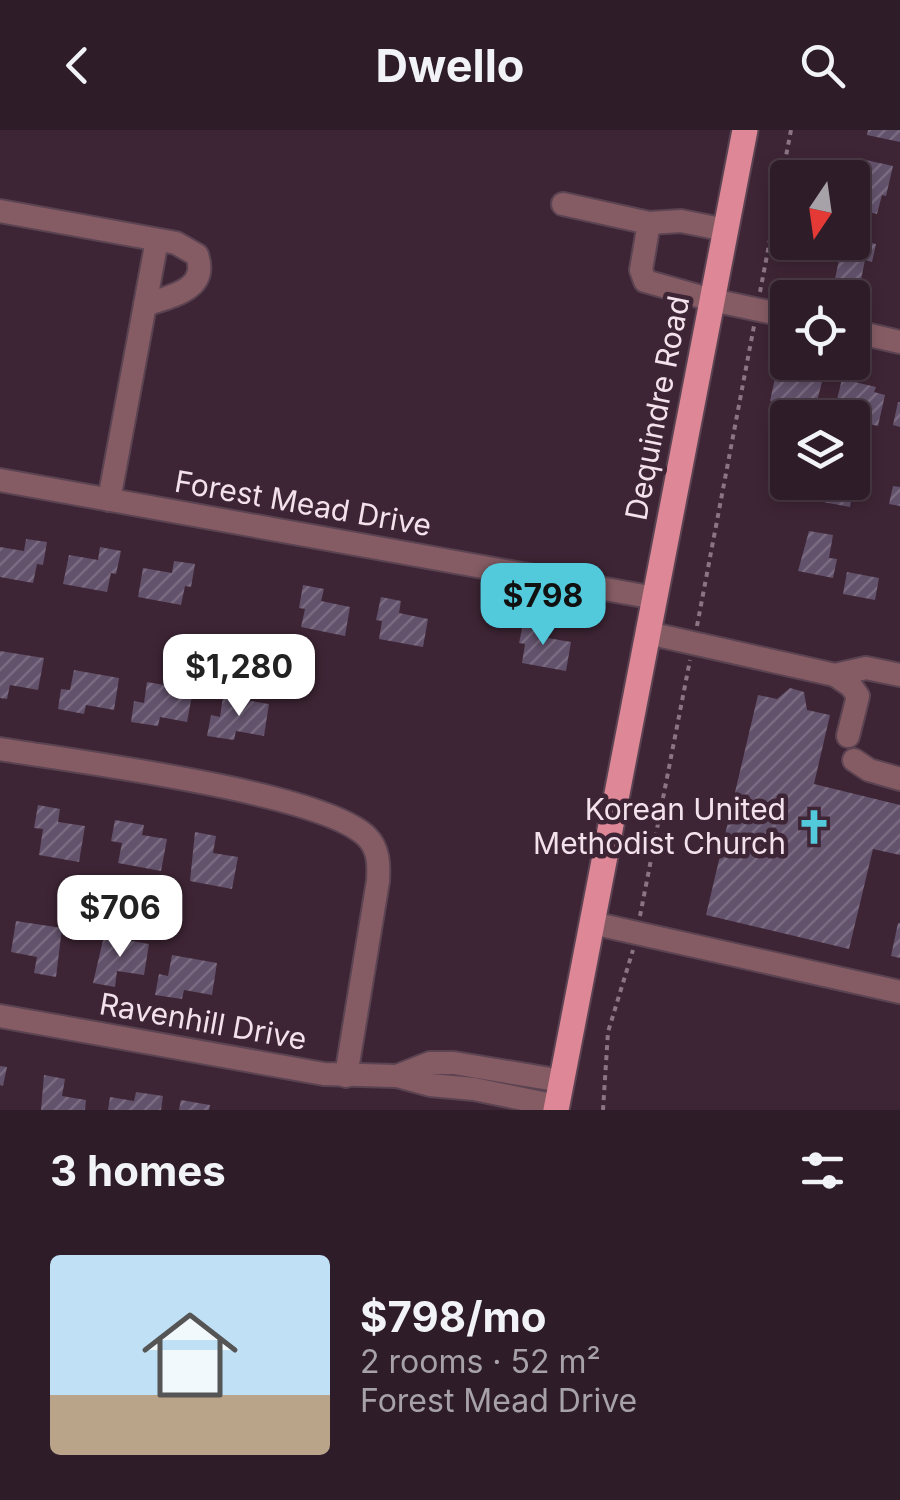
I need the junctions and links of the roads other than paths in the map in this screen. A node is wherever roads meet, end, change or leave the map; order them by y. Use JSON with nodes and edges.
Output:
{"nodes":[{"id":1,"x":745,"y":130,"type":"edge"},
{"id":2,"x":563,"y":204,"type":"dead end"},
{"id":3,"x":0,"y":211,"type":"edge"},
{"id":4,"x":649,"y":223,"type":"junction"},
{"id":5,"x":726,"y":230,"type":"junction"},
{"id":6,"x":157,"y":240,"type":"junction"},
{"id":7,"x":712,"y":300,"type":"junction"},
{"id":8,"x":145,"y":305,"type":"junction"},
{"id":9,"x":770,"y":312,"type":"edge"},
{"id":10,"x":870,"y":335,"type":"edge"},
{"id":11,"x":900,"y":342,"type":"edge"},
{"id":12,"x":0,"y":480,"type":"edge"},
{"id":13,"x":108,"y":500,"type":"junction"},
{"id":14,"x":655,"y":598,"type":"junction"},
{"id":15,"x":648,"y":633,"type":"junction"},
{"id":16,"x":835,"y":675,"type":"junction"},
{"id":17,"x":900,"y":675,"type":"edge"},
{"id":18,"x":850,"y":728,"type":"dead end"},
{"id":19,"x":0,"y":749,"type":"edge"},
{"id":20,"x":854,"y":760,"type":"dead end"},
{"id":21,"x":900,"y":779,"type":"edge"},
{"id":22,"x":592,"y":923,"type":"junction"},
{"id":23,"x":900,"y":992,"type":"edge"},
{"id":24,"x":0,"y":1016,"type":"edge"},
{"id":25,"x":346,"y":1076,"type":"junction"},
{"id":26,"x":558,"y":1099,"type":"edge"}],
"edges":[{"from":1,"to":5,"type":"main road","name":"Dequindre Road"},
{"from":2,"to":4,"type":"street"},
{"from":3,"to":6,"type":"street"},
{"from":4,"to":5,"type":"street"},
{"from":4,"to":7,"type":"street"},
{"from":5,"to":7,"type":"main road","name":"Dequindre Road"},
{"from":6,"to":8,"type":"street"},
{"from":6,"to":8,"type":"street"},
{"from":7,"to":9,"type":"street"},
{"from":7,"to":14,"type":"main road","name":"Dequindre Road"},
{"from":8,"to":13,"type":"street"},
{"from":10,"to":11,"type":"street"},
{"from":12,"to":13,"type":"street","name":"Forest Mead Drive"},
{"from":13,"to":14,"type":"street","name":"Forest Mead Drive"},
{"from":14,"to":15,"type":"main road","name":"Dequindre Road"},
{"from":15,"to":16,"type":"street"},
{"from":15,"to":22,"type":"main road","name":"Dequindre Road"},
{"from":16,"to":17,"type":"street"},
{"from":16,"to":18,"type":"street"},
{"from":19,"to":25,"type":"street"},
{"from":20,"to":21,"type":"street"},
{"from":22,"to":23,"type":"street"},
{"from":22,"to":26,"type":"main road","name":"Dequindre Road"},
{"from":24,"to":25,"type":"street","name":"Ravenhill Drive"},
{"from":25,"to":26,"type":"street","name":"Ravenhill Drive"}]}
